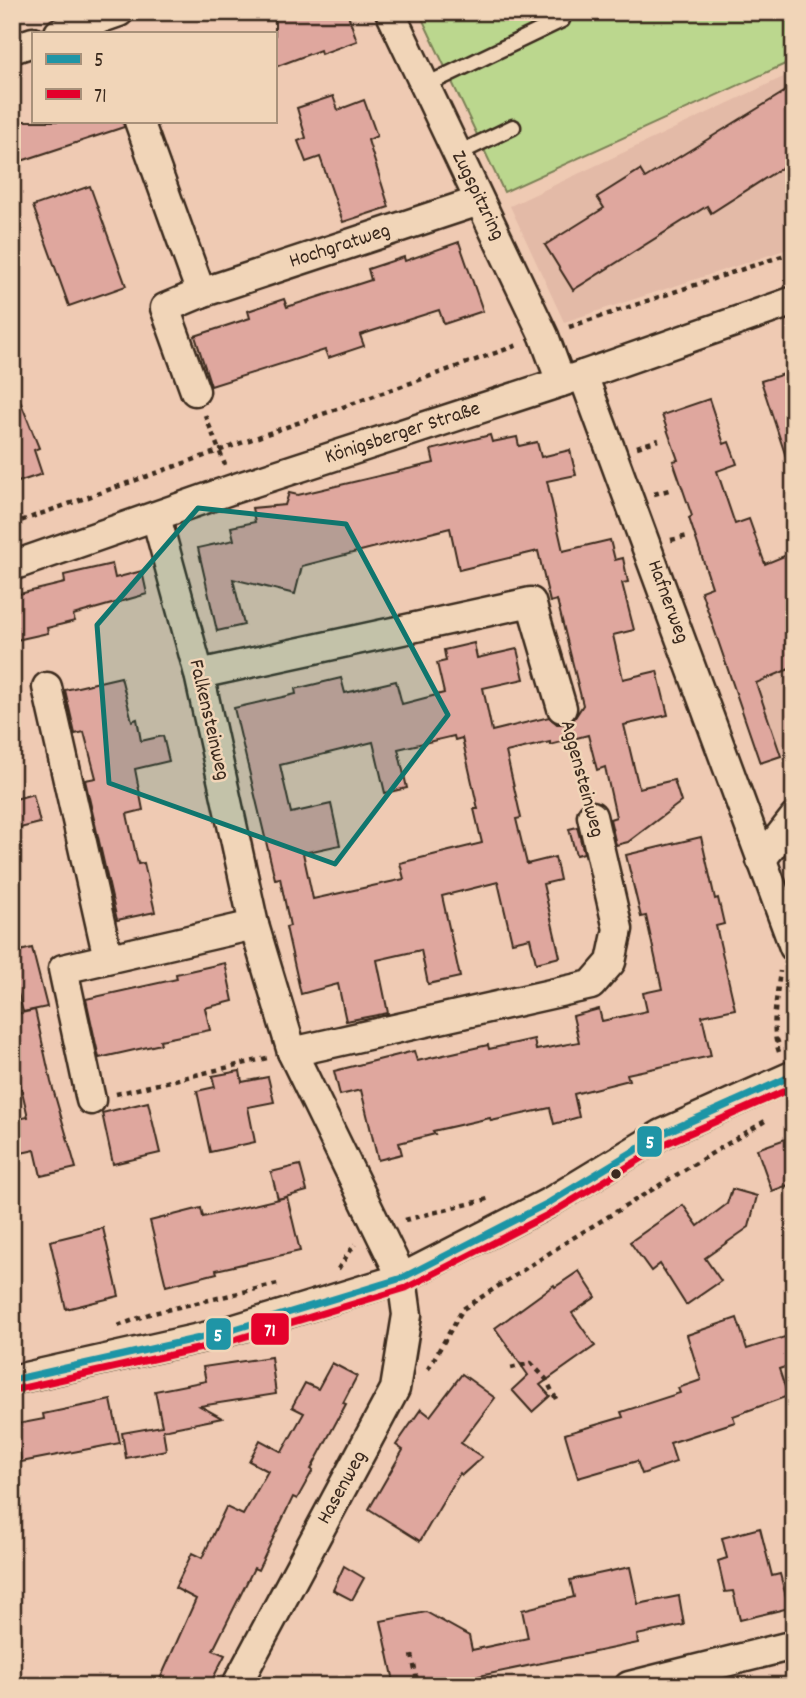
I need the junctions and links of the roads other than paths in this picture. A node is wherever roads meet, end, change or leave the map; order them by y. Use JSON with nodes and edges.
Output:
{"nodes":[{"id":1,"x":390,"y":12,"type":"edge"},
{"id":2,"x":565,"y":12,"type":"edge"},
{"id":3,"x":110,"y":21,"type":"edge"},
{"id":4,"x":63,"y":32,"type":"edge"},
{"id":5,"x":32,"y":42,"type":"edge"},
{"id":6,"x":12,"y":50,"type":"edge"},
{"id":7,"x":424,"y":86,"type":"junction"},
{"id":8,"x":139,"y":122,"type":"edge"},
{"id":9,"x":513,"y":127,"type":"dead end"},
{"id":10,"x":457,"y":154,"type":"junction"},
{"id":11,"x":479,"y":201,"type":"junction"},
{"id":12,"x":201,"y":293,"type":"junction"},
{"id":13,"x":794,"y":300,"type":"edge"},
{"id":14,"x":572,"y":379,"type":"junction"},
{"id":15,"x":195,"y":391,"type":"road end"},
{"id":16,"x":156,"y":517,"type":"junction"},
{"id":17,"x":12,"y":566,"type":"edge"},
{"id":18,"x":199,"y":674,"type":"junction"},
{"id":19,"x":47,"y":687,"type":"dead end"},
{"id":20,"x":562,"y":708,"type":"road end"},
{"id":21,"x":592,"y":816,"type":"road end"},
{"id":22,"x":794,"y":818,"type":"edge"},
{"id":23,"x":761,"y":860,"type":"junction"},
{"id":24,"x":254,"y":925,"type":"junction"},
{"id":25,"x":793,"y":946,"type":"edge"},
{"id":26,"x":108,"y":958,"type":"junction"},
{"id":27,"x":292,"y":1052,"type":"junction"},
{"id":28,"x":788,"y":1067,"type":"edge"},
{"id":29,"x":91,"y":1100,"type":"road end"},
{"id":30,"x":402,"y":1278,"type":"junction"},
{"id":31,"x":12,"y":1380,"type":"edge"},
{"id":32,"x":794,"y":1645,"type":"edge"},
{"id":33,"x":236,"y":1686,"type":"edge"},
{"id":34,"x":629,"y":1686,"type":"edge"}],
"edges":[{"from":1,"to":7,"type":"street","name":"Zugspitzring"},
{"from":2,"to":7,"type":"lane"},
{"from":3,"to":4,"type":"street"},
{"from":5,"to":6,"type":"street"},
{"from":7,"to":10,"type":"street","name":"Zugspitzring"},
{"from":8,"to":12,"type":"street"},
{"from":9,"to":10,"type":"lane"},
{"from":10,"to":11,"type":"street","name":"Zugspitzring"},
{"from":11,"to":12,"type":"street","name":"Hochgratweg"},
{"from":11,"to":14,"type":"street","name":"Zugspitzring"},
{"from":12,"to":15,"type":"street","name":"Hochgratweg"},
{"from":13,"to":14,"type":"street","name":"Königsberger Straße"},
{"from":14,"to":16,"type":"street","name":"Königsberger Straße"},
{"from":14,"to":23,"type":"street","name":"Hafnerweg"},
{"from":16,"to":17,"type":"street","name":"Königsberger Straße"},
{"from":16,"to":18,"type":"street","name":"Falkensteinweg"},
{"from":18,"to":20,"type":"street","name":"Aggensteinweg"},
{"from":18,"to":24,"type":"street","name":"Falkensteinweg"},
{"from":19,"to":26,"type":"street"},
{"from":21,"to":27,"type":"street","name":"Aggensteinweg"},
{"from":22,"to":23,"type":"street"},
{"from":23,"to":25,"type":"street","name":"Hafnerweg"},
{"from":24,"to":26,"type":"street"},
{"from":24,"to":27,"type":"street","name":"Falkensteinweg"},
{"from":26,"to":29,"type":"street"},
{"from":27,"to":30,"type":"street","name":"Falkensteinweg"},
{"from":28,"to":30,"type":"street"},
{"from":30,"to":31,"type":"street"},
{"from":30,"to":33,"type":"street","name":"Hasenweg"},
{"from":32,"to":34,"type":"street"}]}
